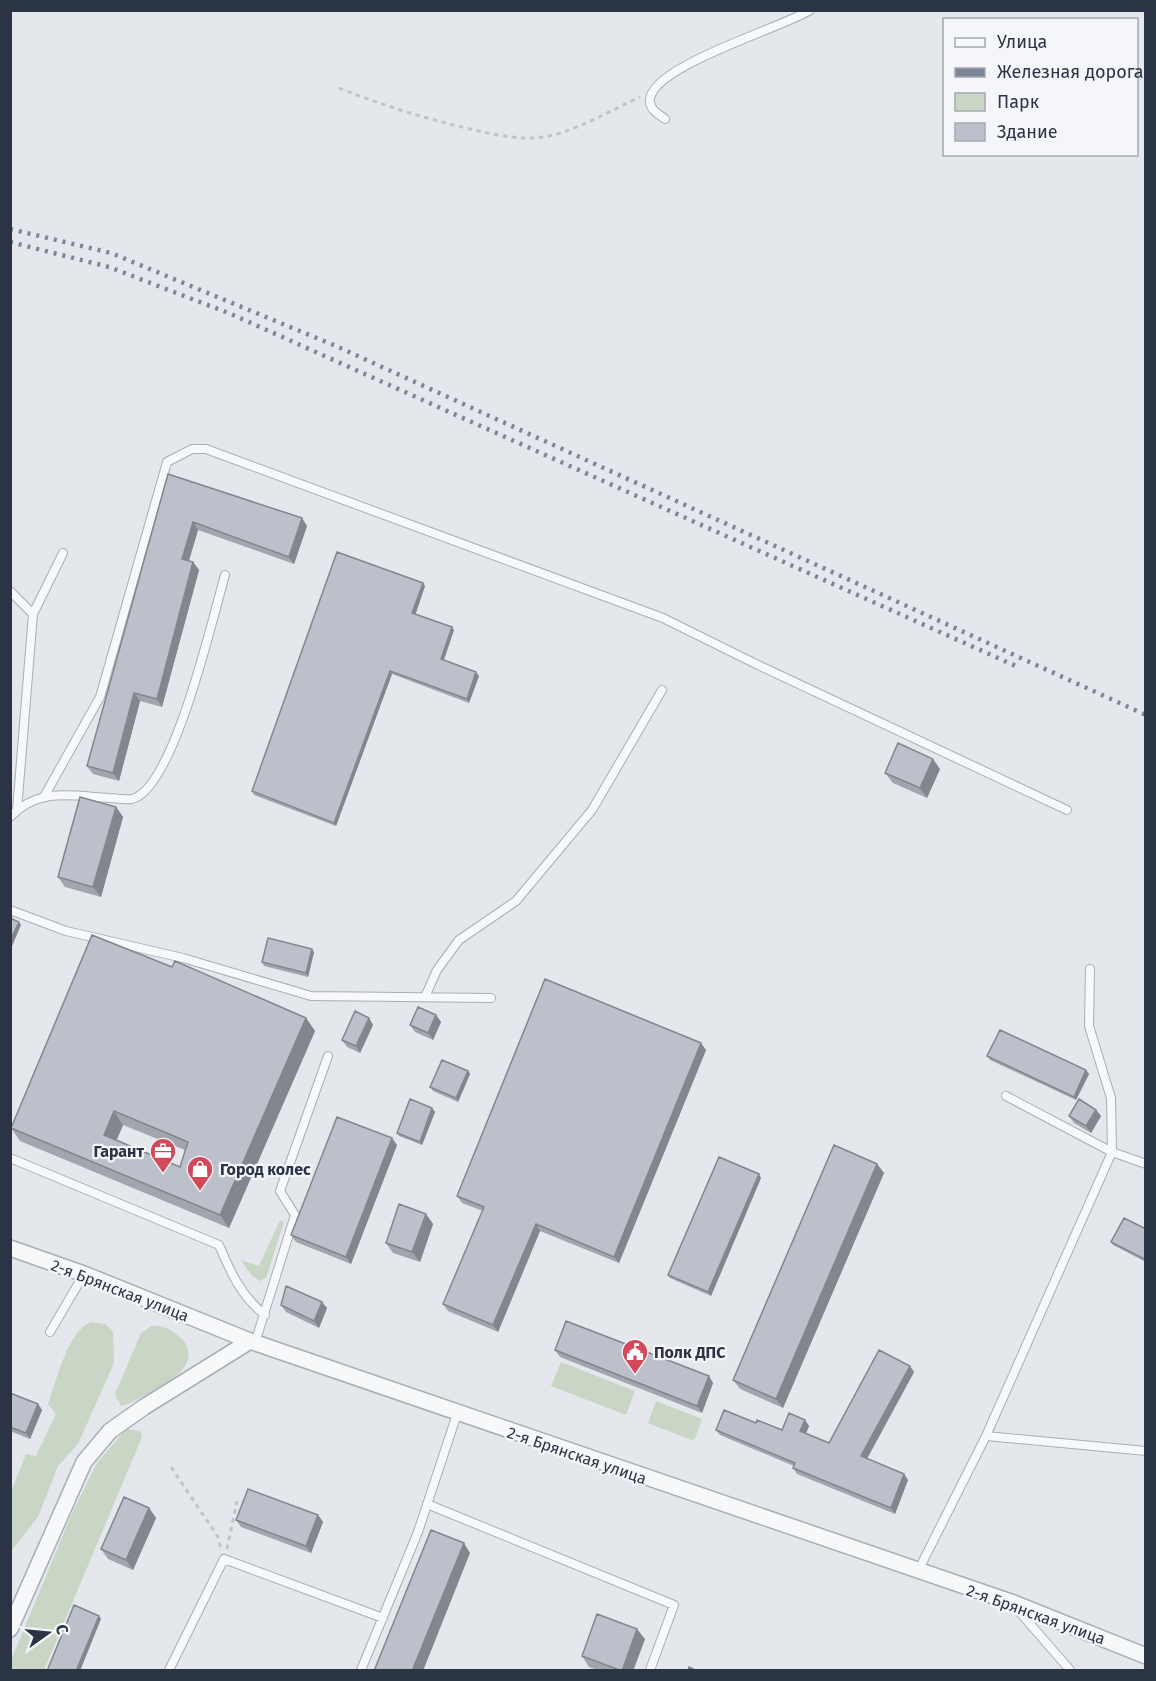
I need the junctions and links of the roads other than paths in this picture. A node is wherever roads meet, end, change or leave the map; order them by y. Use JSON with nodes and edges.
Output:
{"nodes":[{"id":1,"x":810,"y":10,"type":"edge"},
{"id":2,"x":665,"y":119,"type":"dead end"},
{"id":3,"x":63,"y":553,"type":"dead end"},
{"id":4,"x":225,"y":575,"type":"dead end"},
{"id":5,"x":10,"y":591,"type":"edge"},
{"id":6,"x":33,"y":614,"type":"junction"},
{"id":7,"x":662,"y":690,"type":"dead end"},
{"id":8,"x":45,"y":795,"type":"junction"},
{"id":9,"x":17,"y":810,"type":"junction"},
{"id":10,"x":1067,"y":810,"type":"dead end"},
{"id":11,"x":10,"y":817,"type":"edge"},
{"id":12,"x":10,"y":910,"type":"edge"},
{"id":13,"x":1089,"y":969,"type":"dead end"},
{"id":14,"x":425,"y":997,"type":"junction"},
{"id":15,"x":491,"y":998,"type":"dead end"},
{"id":16,"x":328,"y":1056,"type":"dead end"},
{"id":17,"x":1006,"y":1096,"type":"dead end"},
{"id":18,"x":1112,"y":1152,"type":"junction"},
{"id":19,"x":10,"y":1158,"type":"edge"},
{"id":20,"x":1146,"y":1164,"type":"edge"},
{"id":21,"x":10,"y":1248,"type":"edge"},
{"id":22,"x":84,"y":1274,"type":"junction"},
{"id":23,"x":265,"y":1315,"type":"junction"},
{"id":24,"x":50,"y":1332,"type":"dead end"},
{"id":25,"x":253,"y":1342,"type":"junction"},
{"id":26,"x":457,"y":1414,"type":"junction"},
{"id":27,"x":986,"y":1436,"type":"junction"},
{"id":28,"x":1146,"y":1451,"type":"edge"},
{"id":29,"x":427,"y":1504,"type":"junction"},
{"id":30,"x":918,"y":1572,"type":"junction"},
{"id":31,"x":1011,"y":1602,"type":"junction"},
{"id":32,"x":383,"y":1618,"type":"junction"},
{"id":33,"x":10,"y":1629,"type":"edge"},
{"id":34,"x":1146,"y":1656,"type":"edge"},
{"id":35,"x":169,"y":1671,"type":"edge"},
{"id":36,"x":361,"y":1671,"type":"edge"},
{"id":37,"x":650,"y":1671,"type":"edge"},
{"id":38,"x":1070,"y":1671,"type":"edge"}],
"edges":[{"from":1,"to":2,"type":"lane"},
{"from":3,"to":6,"type":"lane"},
{"from":4,"to":8,"type":"lane"},
{"from":5,"to":6,"type":"lane"},
{"from":6,"to":9,"type":"lane"},
{"from":7,"to":14,"type":"lane"},
{"from":8,"to":9,"type":"lane"},
{"from":8,"to":10,"type":"lane"},
{"from":9,"to":11,"type":"lane"},
{"from":12,"to":14,"type":"lane"},
{"from":13,"to":18,"type":"lane"},
{"from":14,"to":15,"type":"lane"},
{"from":16,"to":23,"type":"lane"},
{"from":17,"to":18,"type":"lane"},
{"from":18,"to":20,"type":"lane"},
{"from":18,"to":27,"type":"lane"},
{"from":19,"to":23,"type":"lane"},
{"from":21,"to":22,"type":"street","name":"2-я Брянская улица"},
{"from":22,"to":24,"type":"lane"},
{"from":22,"to":25,"type":"street","name":"2-я Брянская улица"},
{"from":23,"to":25,"type":"lane"},
{"from":25,"to":26,"type":"street","name":"2-я Брянская улица"},
{"from":25,"to":33,"type":"street"},
{"from":26,"to":29,"type":"lane"},
{"from":26,"to":30,"type":"street","name":"2-я Брянская улица"},
{"from":27,"to":28,"type":"lane"},
{"from":27,"to":30,"type":"lane"},
{"from":29,"to":32,"type":"lane"},
{"from":29,"to":37,"type":"lane"},
{"from":30,"to":31,"type":"street","name":"2-я Брянская улица"},
{"from":31,"to":34,"type":"street","name":"2-я Брянская улица"},
{"from":31,"to":38,"type":"lane"},
{"from":32,"to":35,"type":"lane"},
{"from":32,"to":36,"type":"lane"}]}
